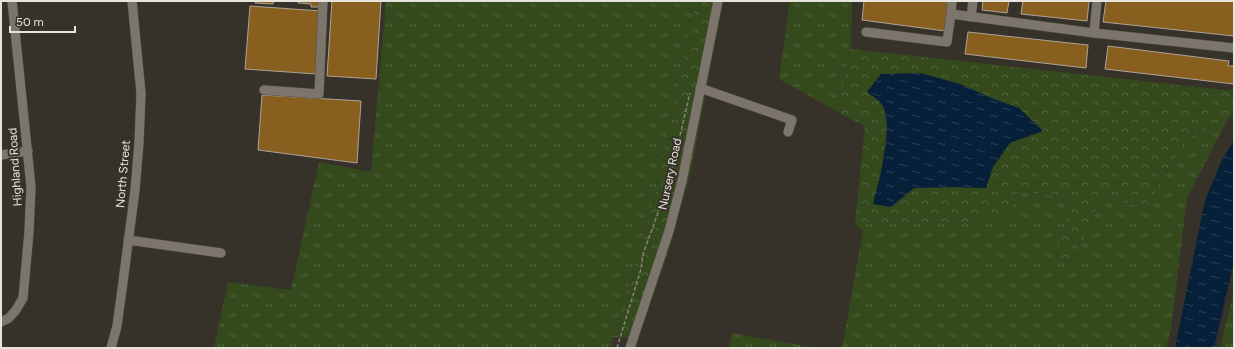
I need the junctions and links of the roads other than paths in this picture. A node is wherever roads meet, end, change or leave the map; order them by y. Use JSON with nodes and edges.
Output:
{"nodes":[{"id":1,"x":12,"y":1,"type":"edge"},
{"id":2,"x":132,"y":1,"type":"edge"},
{"id":3,"x":323,"y":1,"type":"edge"},
{"id":4,"x":718,"y":1,"type":"edge"},
{"id":5,"x":952,"y":1,"type":"edge"},
{"id":6,"x":973,"y":1,"type":"edge"},
{"id":7,"x":1097,"y":1,"type":"edge"},
{"id":8,"x":951,"y":14,"type":"junction"},
{"id":9,"x":971,"y":17,"type":"junction"},
{"id":10,"x":866,"y":32,"type":"dead end"},
{"id":11,"x":1094,"y":33,"type":"junction"},
{"id":12,"x":1234,"y":48,"type":"edge"},
{"id":13,"x":700,"y":88,"type":"junction"},
{"id":14,"x":264,"y":90,"type":"dead end"},
{"id":15,"x":788,"y":132,"type":"dead end"},
{"id":16,"x":28,"y":151,"type":"junction"},
{"id":17,"x":1,"y":155,"type":"edge"},
{"id":18,"x":128,"y":240,"type":"junction"},
{"id":19,"x":221,"y":252,"type":"dead end"},
{"id":20,"x":1,"y":322,"type":"edge"},
{"id":21,"x":111,"y":348,"type":"edge"},
{"id":22,"x":630,"y":348,"type":"edge"}],
"edges":[{"from":1,"to":16,"type":"street","name":"Highland Road"},
{"from":2,"to":18,"type":"street","name":"North Street"},
{"from":3,"to":14,"type":"street"},
{"from":4,"to":13,"type":"street","name":"Nursery Road"},
{"from":5,"to":8,"type":"street"},
{"from":6,"to":9,"type":"street"},
{"from":7,"to":11,"type":"street"},
{"from":8,"to":9,"type":"street"},
{"from":8,"to":10,"type":"street"},
{"from":9,"to":11,"type":"street"},
{"from":11,"to":12,"type":"street"},
{"from":13,"to":15,"type":"street"},
{"from":13,"to":22,"type":"street","name":"Nursery Road"},
{"from":16,"to":17,"type":"street"},
{"from":16,"to":20,"type":"street","name":"Highland Road"},
{"from":18,"to":19,"type":"street"},
{"from":18,"to":21,"type":"street","name":"North Street"}]}
